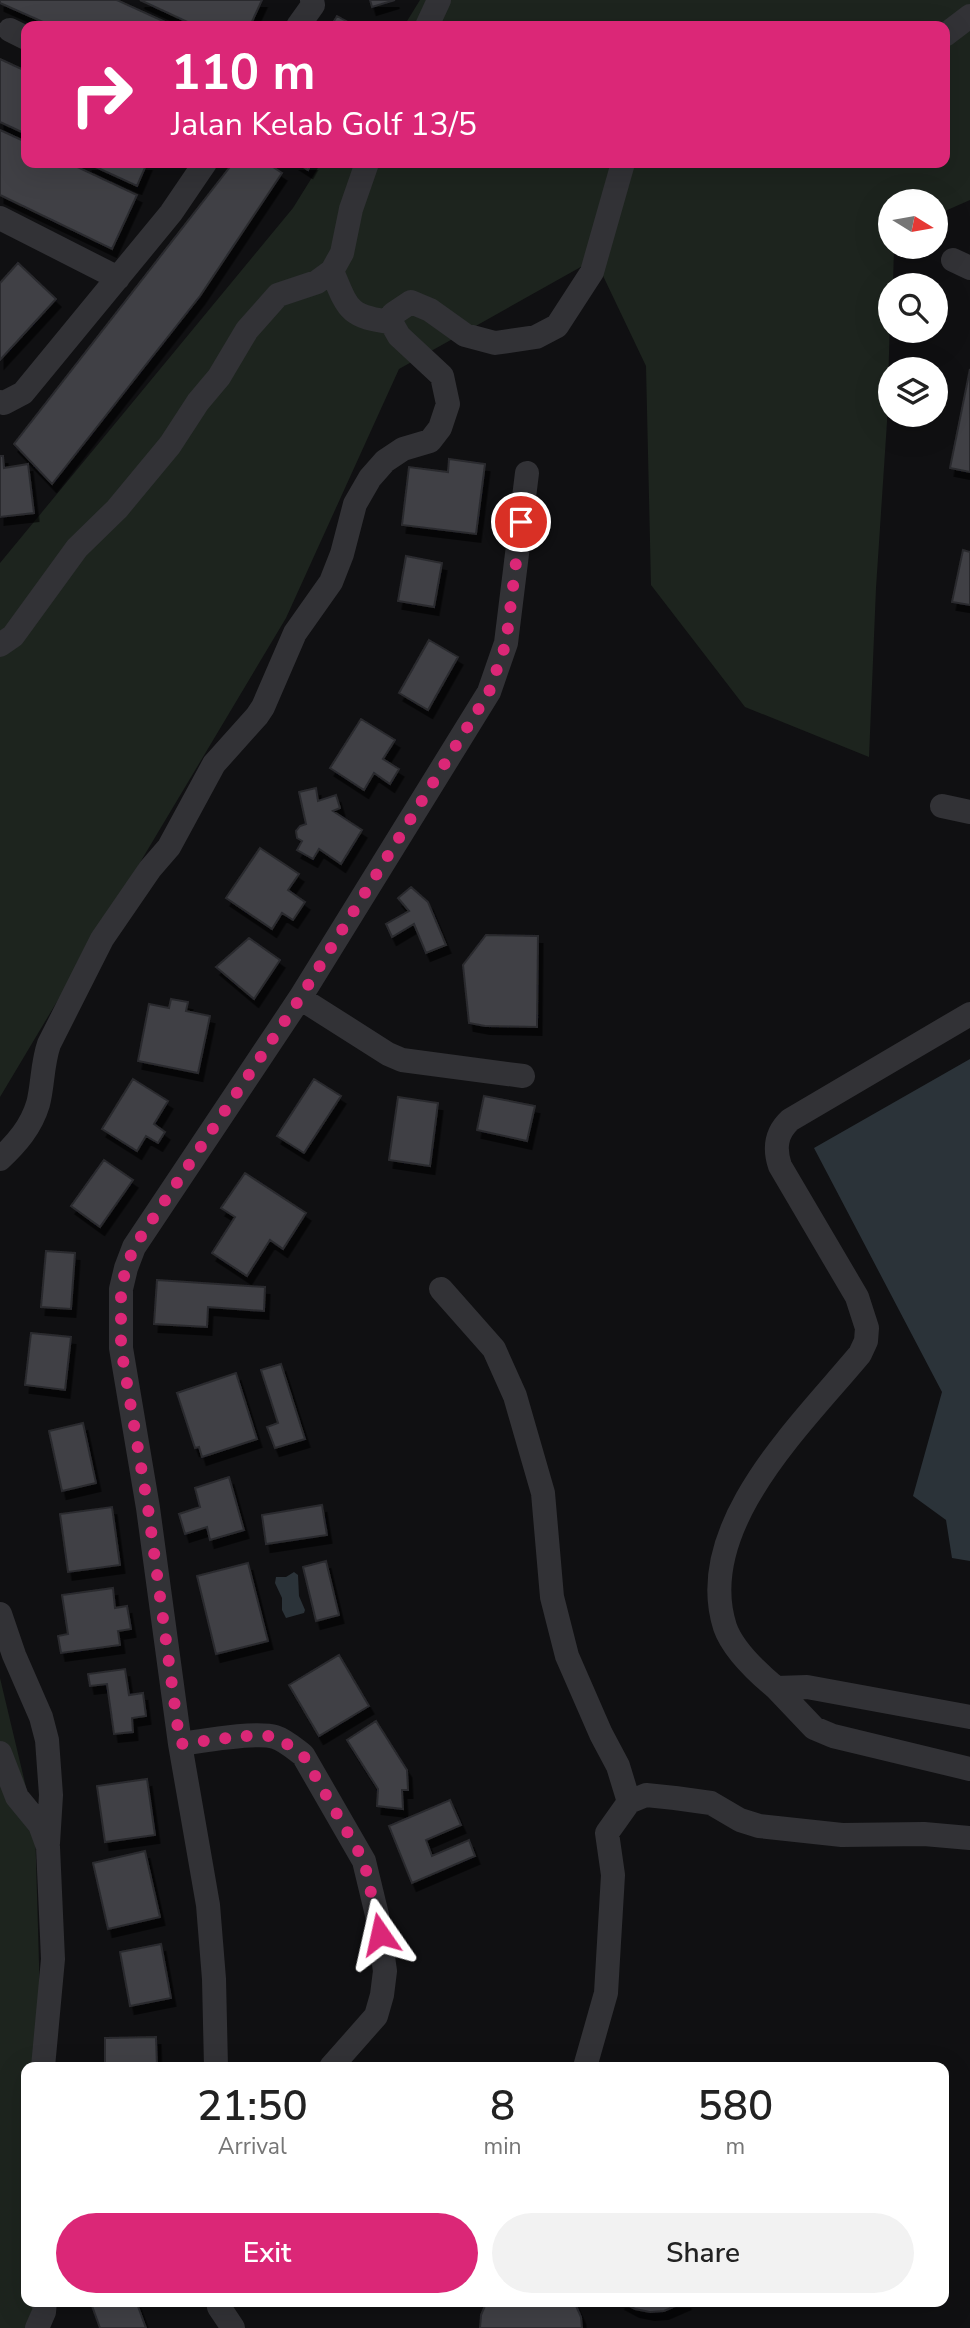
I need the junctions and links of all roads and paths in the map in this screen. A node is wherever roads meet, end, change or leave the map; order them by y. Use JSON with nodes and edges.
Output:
{"nodes":[{"id":1,"x":312,"y":0,"type":"edge"},
{"id":2,"x":439,"y":0,"type":"edge"},
{"id":3,"x":970,"y":16,"type":"edge"},
{"id":4,"x":302,"y":21,"type":"edge"},
{"id":5,"x":429,"y":21,"type":"edge"},
{"id":6,"x":950,"y":31,"type":"edge"},
{"id":7,"x":202,"y":168,"type":"edge"},
{"id":8,"x":365,"y":168,"type":"edge"},
{"id":9,"x":622,"y":168,"type":"edge"},
{"id":10,"x":0,"y":218,"type":"edge"},
{"id":11,"x":332,"y":271,"type":"junction"},
{"id":12,"x":118,"y":278,"type":"junction"},
{"id":13,"x":391,"y":321,"type":"junction"},
{"id":14,"x":0,"y":402,"type":"edge"},
{"id":15,"x":527,"y":473,"type":"dead end"},
{"id":16,"x":0,"y":645,"type":"edge"},
{"id":17,"x":942,"y":806,"type":"dead end"},
{"id":18,"x":970,"y":812,"type":"edge"},
{"id":19,"x":300,"y":998,"type":"junction"},
{"id":20,"x":970,"y":1014,"type":"edge"},
{"id":21,"x":523,"y":1076,"type":"dead end"},
{"id":22,"x":0,"y":1159,"type":"edge"},
{"id":23,"x":441,"y":1289,"type":"dead end"},
{"id":24,"x":0,"y":1614,"type":"edge"},
{"id":25,"x":776,"y":1688,"type":"junction"},
{"id":26,"x":970,"y":1717,"type":"edge"},
{"id":27,"x":180,"y":1744,"type":"junction"},
{"id":28,"x":0,"y":1753,"type":"edge"},
{"id":29,"x":970,"y":1769,"type":"edge"},
{"id":30,"x":629,"y":1802,"type":"junction"},
{"id":31,"x":970,"y":1838,"type":"edge"},
{"id":32,"x":48,"y":1847,"type":"junction"},
{"id":33,"x":43,"y":2062,"type":"edge"},
{"id":34,"x":216,"y":2062,"type":"edge"},
{"id":35,"x":335,"y":2062,"type":"edge"},
{"id":36,"x":586,"y":2062,"type":"edge"},
{"id":37,"x":44,"y":2307,"type":"edge"},
{"id":38,"x":219,"y":2307,"type":"edge"},
{"id":39,"x":37,"y":2328,"type":"edge"},
{"id":40,"x":233,"y":2328,"type":"edge"}],
"edges":[{"from":1,"to":4,"type":"street"},
{"from":2,"to":5,"type":"street"},
{"from":3,"to":6,"type":"street"},
{"from":7,"to":12,"type":"street"},
{"from":8,"to":11,"type":"street"},
{"from":9,"to":13,"type":"street"},
{"from":10,"to":12,"type":"street"},
{"from":11,"to":13,"type":"street"},
{"from":11,"to":16,"type":"street"},
{"from":12,"to":14,"type":"street"},
{"from":13,"to":22,"type":"street"},
{"from":15,"to":19,"type":"street"},
{"from":17,"to":18,"type":"street"},
{"from":19,"to":21,"type":"street"},
{"from":19,"to":27,"type":"street"},
{"from":20,"to":25,"type":"street"},
{"from":23,"to":30,"type":"street"},
{"from":24,"to":32,"type":"street"},
{"from":25,"to":26,"type":"street"},
{"from":25,"to":29,"type":"street"},
{"from":27,"to":34,"type":"street"},
{"from":27,"to":35,"type":"street"},
{"from":28,"to":32,"type":"street"},
{"from":30,"to":31,"type":"street"},
{"from":30,"to":36,"type":"street"},
{"from":32,"to":33,"type":"street"},
{"from":37,"to":39,"type":"street"},
{"from":38,"to":40,"type":"street"}]}
